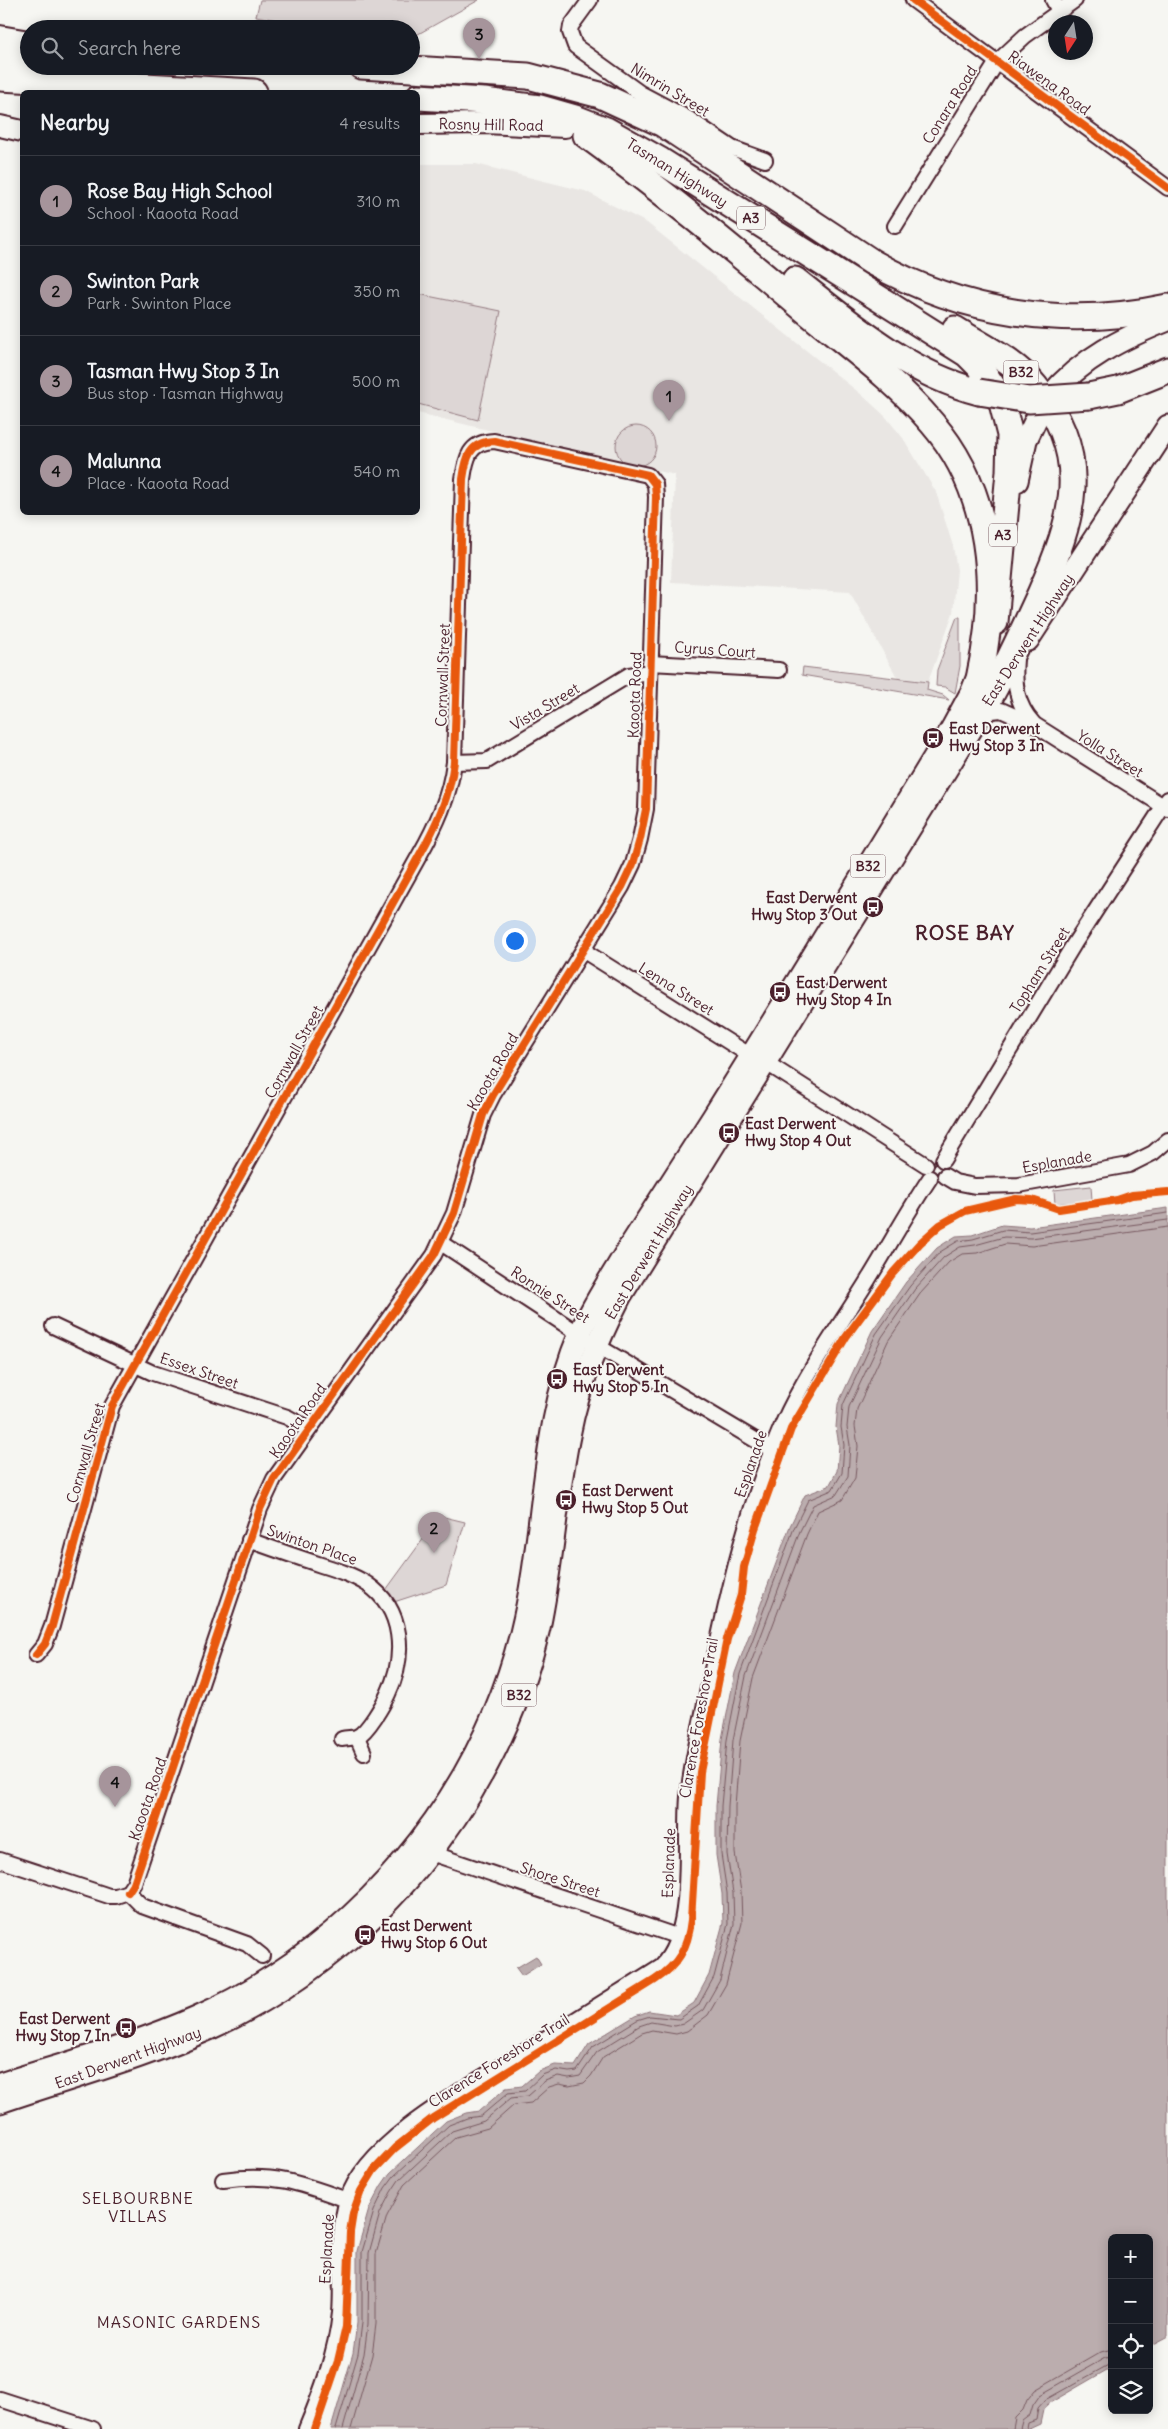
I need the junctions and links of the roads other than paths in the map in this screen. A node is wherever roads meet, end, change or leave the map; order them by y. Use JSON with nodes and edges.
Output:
{"nodes":[{"id":1,"x":590,"y":0,"type":"edge"},
{"id":2,"x":913,"y":0,"type":"edge"},
{"id":3,"x":1076,"y":0,"type":"edge"},
{"id":4,"x":1056,"y":6,"type":"edge"},
{"id":5,"x":0,"y":36,"type":"edge"},
{"id":6,"x":20,"y":39,"type":"edge"},
{"id":7,"x":0,"y":54,"type":"edge"},
{"id":8,"x":20,"y":55,"type":"edge"},
{"id":9,"x":997,"y":62,"type":"junction"},
{"id":10,"x":420,"y":69,"type":"edge"},
{"id":11,"x":0,"y":78,"type":"edge"},
{"id":12,"x":218,"y":90,"type":"edge"},
{"id":13,"x":420,"y":97,"type":"edge"},
{"id":14,"x":420,"y":108,"type":"edge"},
{"id":15,"x":420,"y":124,"type":"edge"},
{"id":16,"x":0,"y":126,"type":"edge"},
{"id":17,"x":20,"y":130,"type":"edge"},
{"id":18,"x":575,"y":131,"type":"junction"},
{"id":19,"x":765,"y":160,"type":"dead end"},
{"id":20,"x":739,"y":174,"type":"junction"},
{"id":21,"x":1168,"y":188,"type":"edge"},
{"id":22,"x":895,"y":226,"type":"dead end"},
{"id":23,"x":1168,"y":298,"type":"edge"},
{"id":24,"x":1168,"y":307,"type":"edge"},
{"id":25,"x":1168,"y":320,"type":"edge"},
{"id":26,"x":1168,"y":370,"type":"edge"},
{"id":27,"x":1168,"y":426,"type":"edge"},
{"id":28,"x":480,"y":443,"type":"joint"},
{"id":29,"x":995,"y":622,"type":"junction"},
{"id":30,"x":1016,"y":658,"type":"junction"},
{"id":31,"x":650,"y":667,"type":"junction"},
{"id":32,"x":779,"y":670,"type":"dead end"},
{"id":33,"x":980,"y":674,"type":"junction"},
{"id":34,"x":989,"y":699,"type":"junction"},
{"id":35,"x":973,"y":725,"type":"junction"},
{"id":36,"x":1035,"y":726,"type":"junction"},
{"id":37,"x":454,"y":762,"type":"junction"},
{"id":38,"x":1166,"y":805,"type":"edge"},
{"id":39,"x":584,"y":951,"type":"junction"},
{"id":40,"x":758,"y":1059,"type":"junction"},
{"id":41,"x":1168,"y":1140,"type":"edge"},
{"id":42,"x":943,"y":1160,"type":"junction"},
{"id":43,"x":928,"y":1171,"type":"junction"},
{"id":44,"x":946,"y":1176,"type":"junction"},
{"id":45,"x":440,"y":1243,"type":"junction"},
{"id":46,"x":53,"y":1326,"type":"dead end"},
{"id":47,"x":588,"y":1339,"type":"junction"},
{"id":48,"x":135,"y":1364,"type":"junction"},
{"id":49,"x":309,"y":1429,"type":"junction"},
{"id":50,"x":772,"y":1450,"type":"junction"},
{"id":51,"x":249,"y":1540,"type":"junction"},
{"id":52,"x":36,"y":1655,"type":"dead end"},
{"id":53,"x":357,"y":1736,"type":"junction"},
{"id":54,"x":342,"y":1739,"type":"dead end"},
{"id":55,"x":364,"y":1753,"type":"dead end"},
{"id":56,"x":431,"y":1853,"type":"junction"},
{"id":57,"x":0,"y":1860,"type":"edge"},
{"id":58,"x":128,"y":1892,"type":"junction"},
{"id":59,"x":679,"y":1937,"type":"junction"},
{"id":60,"x":262,"y":1956,"type":"dead end"},
{"id":61,"x":0,"y":2084,"type":"edge"},
{"id":62,"x":0,"y":2102,"type":"edge"},
{"id":63,"x":223,"y":2180,"type":"dead end"},
{"id":64,"x":348,"y":2200,"type":"junction"},
{"id":65,"x":0,"y":2399,"type":"edge"},
{"id":66,"x":93,"y":2429,"type":"edge"},
{"id":67,"x":306,"y":2429,"type":"edge"}],
"edges":[{"from":1,"to":19,"type":"street","name":"Nimrin Street"},
{"from":2,"to":9,"type":"street","name":"Riawena Road"},
{"from":3,"to":4,"type":"street","name":"Conara Road"},
{"from":4,"to":9,"type":"street","name":"Conara Road"},
{"from":5,"to":6,"type":"main road"},
{"from":7,"to":8,"type":"highway"},
{"from":9,"to":21,"type":"street","name":"Riawena Road"},
{"from":9,"to":22,"type":"street","name":"Conara Road"},
{"from":10,"to":20,"type":"highway","name":"Tasman Highway","number":"A3"},
{"from":11,"to":12,"type":"highway"},
{"from":13,"to":29,"type":"highway","name":"Tasman Highway","number":"A3"},
{"from":14,"to":18,"type":"highway","name":"Tasman Highway","number":"A3"},
{"from":15,"to":18,"type":"main road","name":"Rosny Hill Road"},
{"from":16,"to":17,"type":"main road"},
{"from":18,"to":26,"type":"highway","name":"Tasman Highway","number":"A3","bridge":true},
{"from":18,"to":33,"type":"highway"},
{"from":20,"to":23,"type":"highway","name":"Tasman Highway","number":"A3"},
{"from":20,"to":24,"type":"highway","name":"Tasman Highway","number":"A3"},
{"from":20,"to":34,"type":"highway","number":"B32"},
{"from":25,"to":29,"type":"main road","name":"East Derwent Highway","number":"A3"},
{"from":27,"to":30,"type":"main road","name":"East Derwent Highway","number":"B32"},
{"from":28,"to":31,"type":"street","name":"Kaoota Road"},
{"from":28,"to":37,"type":"street","name":"Cornwall Street"},
{"from":29,"to":33,"type":"main road","name":"East Derwent Highway","number":"B32"},
{"from":30,"to":34,"type":"main road","name":"East Derwent Highway","number":"B32"},
{"from":30,"to":36,"type":"street","name":"Yolla Street"},
{"from":31,"to":32,"type":"street","name":"Cyrus Court"},
{"from":31,"to":37,"type":"street","name":"Vista Street"},
{"from":31,"to":39,"type":"street","name":"Kaoota Road"},
{"from":33,"to":40,"type":"main road","name":"East Derwent Highway","number":"B32"},
{"from":34,"to":35,"type":"main road","name":"East Derwent Highway","number":"B32"},
{"from":35,"to":36,"type":"street","name":"Yolla Street"},
{"from":35,"to":40,"type":"main road","name":"East Derwent Highway","number":"B32"},
{"from":36,"to":38,"type":"street","name":"Yolla Street"},
{"from":37,"to":48,"type":"street","name":"Cornwall Street"},
{"from":38,"to":42,"type":"street","name":"Topham Street"},
{"from":39,"to":40,"type":"street","name":"Lenna Street"},
{"from":39,"to":45,"type":"street","name":"Kaoota Road"},
{"from":40,"to":43,"type":"street","name":"Lenna Street"},
{"from":40,"to":47,"type":"main road","name":"East Derwent Highway","number":"B32"},
{"from":41,"to":44,"type":"street","name":"Esplanade"},
{"from":42,"to":43,"type":"street"},
{"from":42,"to":44,"type":"street"},
{"from":43,"to":44,"type":"street"},
{"from":43,"to":50,"type":"street","name":"Esplanade"},
{"from":45,"to":47,"type":"street","name":"Ronnie Street"},
{"from":45,"to":49,"type":"street","name":"Kaoota Road"},
{"from":46,"to":48,"type":"street","name":"Essex Street"},
{"from":47,"to":50,"type":"street","name":"Ronnie Street"},
{"from":47,"to":56,"type":"main road","name":"East Derwent Highway","number":"B32"},
{"from":47,"to":61,"type":"main road","name":"East Derwent Highway","number":"B32"},
{"from":48,"to":49,"type":"street","name":"Essex Street"},
{"from":48,"to":52,"type":"street","name":"Cornwall Street"},
{"from":49,"to":51,"type":"street","name":"Kaoota Road"},
{"from":50,"to":59,"type":"street","name":"Esplanade"},
{"from":51,"to":53,"type":"street","name":"Swinton Place"},
{"from":51,"to":58,"type":"street","name":"Kaoota Road"},
{"from":53,"to":54,"type":"street"},
{"from":53,"to":55,"type":"street"},
{"from":56,"to":59,"type":"street","name":"Shore Street"},
{"from":56,"to":62,"type":"main road","name":"East Derwent Highway","number":"B32"},
{"from":57,"to":58,"type":"street"},
{"from":58,"to":60,"type":"street"},
{"from":59,"to":64,"type":"street","name":"Esplanade"},
{"from":63,"to":64,"type":"street"},
{"from":64,"to":67,"type":"street","name":"Esplanade"},
{"from":65,"to":66,"type":"street"}]}
